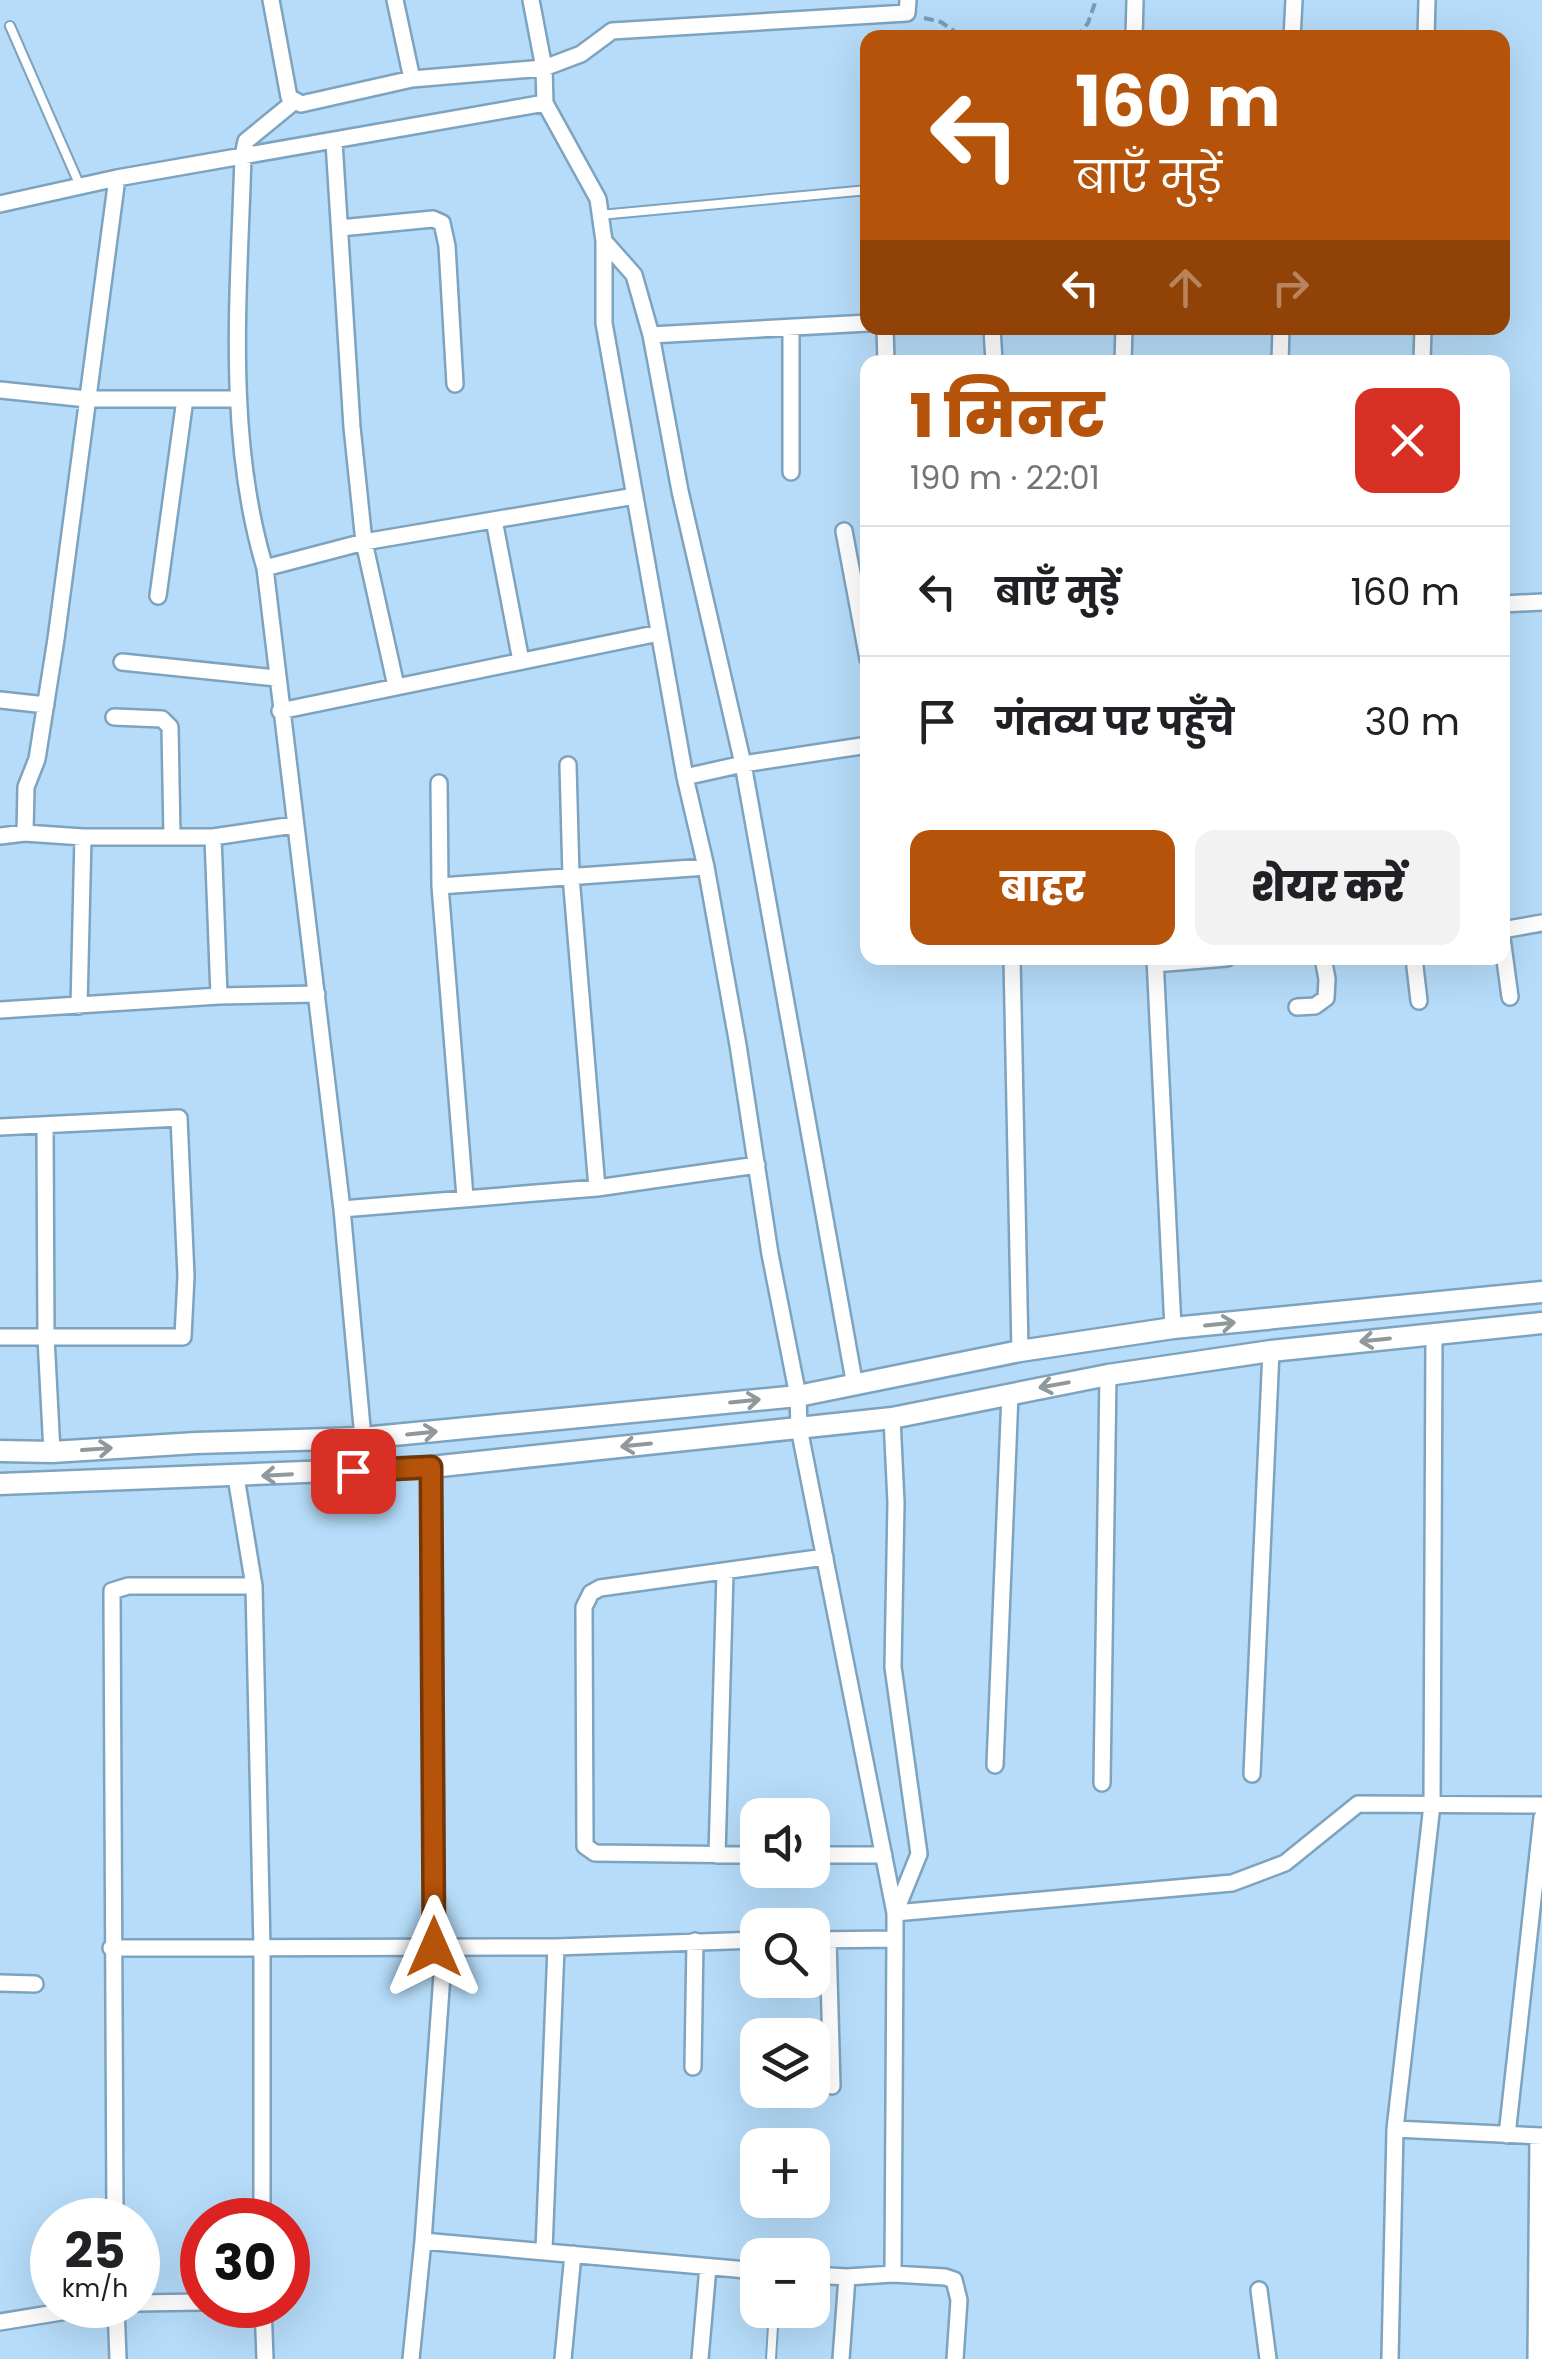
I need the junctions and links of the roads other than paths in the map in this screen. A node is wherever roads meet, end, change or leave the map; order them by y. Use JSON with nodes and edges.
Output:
{"nodes":[{"id":1,"x":271,"y":0,"type":"edge"},
{"id":2,"x":395,"y":0,"type":"edge"},
{"id":3,"x":531,"y":0,"type":"edge"},
{"id":4,"x":1136,"y":0,"type":"edge"},
{"id":5,"x":1294,"y":0,"type":"edge"},
{"id":6,"x":1427,"y":0,"type":"edge"},
{"id":7,"x":908,"y":6,"type":"edge"},
{"id":8,"x":10,"y":26,"type":"dead end"},
{"id":9,"x":1134,"y":30,"type":"edge"},
{"id":10,"x":1292,"y":30,"type":"edge"},
{"id":11,"x":1426,"y":30,"type":"edge"},
{"id":12,"x":544,"y":68,"type":"junction"},
{"id":13,"x":412,"y":79,"type":"junction"},
{"id":14,"x":295,"y":101,"type":"junction"},
{"id":15,"x":546,"y":103,"type":"junction"},
{"id":16,"x":334,"y":142,"type":"junction"},
{"id":17,"x":242,"y":156,"type":"junction"},
{"id":18,"x":117,"y":178,"type":"junction"},
{"id":19,"x":80,"y":186,"type":"junction"},
{"id":20,"x":860,"y":191,"type":"edge"},
{"id":21,"x":0,"y":204,"type":"edge"},
{"id":22,"x":600,"y":215,"type":"junction"},
{"id":23,"x":340,"y":228,"type":"junction"},
{"id":24,"x":604,"y":242,"type":"junction"},
{"id":25,"x":860,"y":324,"type":"edge"},
{"id":26,"x":791,"y":328,"type":"junction"},
{"id":27,"x":651,"y":335,"type":"junction"},
{"id":28,"x":455,"y":384,"type":"dead end"},
{"id":29,"x":0,"y":390,"type":"edge"},
{"id":30,"x":87,"y":398,"type":"junction"},
{"id":31,"x":185,"y":399,"type":"junction"},
{"id":32,"x":237,"y":399,"type":"junction"},
{"id":33,"x":791,"y":472,"type":"dead end"},
{"id":34,"x":634,"y":496,"type":"junction"},
{"id":35,"x":494,"y":520,"type":"junction"},
{"id":36,"x":844,"y":531,"type":"dead end"},
{"id":37,"x":364,"y":542,"type":"junction"},
{"id":38,"x":265,"y":568,"type":"junction"},
{"id":39,"x":158,"y":596,"type":"dead end"},
{"id":40,"x":1542,"y":602,"type":"edge"},
{"id":41,"x":1510,"y":604,"type":"edge"},
{"id":42,"x":860,"y":617,"type":"edge"},
{"id":43,"x":659,"y":633,"type":"junction"},
{"id":44,"x":521,"y":661,"type":"junction"},
{"id":45,"x":122,"y":662,"type":"dead end"},
{"id":46,"x":276,"y":678,"type":"junction"},
{"id":47,"x":396,"y":686,"type":"junction"},
{"id":48,"x":0,"y":700,"type":"edge"},
{"id":49,"x":46,"y":705,"type":"junction"},
{"id":50,"x":280,"y":711,"type":"junction"},
{"id":51,"x":114,"y":717,"type":"dead end"},
{"id":52,"x":860,"y":746,"type":"edge"},
{"id":53,"x":743,"y":764,"type":"junction"},
{"id":54,"x":568,"y":765,"type":"dead end"},
{"id":55,"x":685,"y":777,"type":"junction"},
{"id":56,"x":439,"y":783,"type":"dead end"},
{"id":57,"x":294,"y":825,"type":"junction"},
{"id":58,"x":24,"y":833,"type":"junction"},
{"id":59,"x":0,"y":836,"type":"edge"},
{"id":60,"x":83,"y":836,"type":"junction"},
{"id":61,"x":213,"y":836,"type":"junction"},
{"id":62,"x":172,"y":837,"type":"junction"},
{"id":63,"x":706,"y":866,"type":"junction"},
{"id":64,"x":571,"y":876,"type":"junction"},
{"id":65,"x":440,"y":886,"type":"junction"},
{"id":66,"x":1542,"y":923,"type":"edge"},
{"id":67,"x":1510,"y":929,"type":"edge"},
{"id":68,"x":1012,"y":965,"type":"edge"},
{"id":69,"x":1155,"y":965,"type":"edge"},
{"id":70,"x":1324,"y":965,"type":"edge"},
{"id":71,"x":1415,"y":965,"type":"edge"},
{"id":72,"x":1506,"y":965,"type":"edge"},
{"id":73,"x":318,"y":994,"type":"junction"},
{"id":74,"x":218,"y":996,"type":"junction"},
{"id":75,"x":1510,"y":997,"type":"dead end"},
{"id":76,"x":1419,"y":1001,"type":"dead end"},
{"id":77,"x":78,"y":1006,"type":"junction"},
{"id":78,"x":1297,"y":1007,"type":"dead end"},
{"id":79,"x":0,"y":1010,"type":"edge"},
{"id":80,"x":45,"y":1126,"type":"junction"},
{"id":81,"x":0,"y":1127,"type":"edge"},
{"id":82,"x":757,"y":1164,"type":"junction"},
{"id":83,"x":597,"y":1188,"type":"junction"},
{"id":84,"x":465,"y":1197,"type":"junction"},
{"id":85,"x":342,"y":1208,"type":"junction"},
{"id":86,"x":1542,"y":1292,"type":"edge"},
{"id":87,"x":1542,"y":1323,"type":"edge"},
{"id":88,"x":1173,"y":1328,"type":"junction"},
{"id":89,"x":1434,"y":1334,"type":"junction"},
{"id":90,"x":0,"y":1337,"type":"edge"},
{"id":91,"x":46,"y":1338,"type":"junction"},
{"id":92,"x":1020,"y":1351,"type":"junction"},
{"id":93,"x":1271,"y":1351,"type":"junction"},
{"id":94,"x":1108,"y":1376,"type":"junction"},
{"id":95,"x":855,"y":1386,"type":"junction"},
{"id":96,"x":1010,"y":1394,"type":"junction"},
{"id":97,"x":798,"y":1396,"type":"junction"},
{"id":98,"x":892,"y":1418,"type":"junction"},
{"id":99,"x":799,"y":1428,"type":"junction"},
{"id":100,"x":363,"y":1438,"type":"junction"},
{"id":101,"x":0,"y":1451,"type":"edge"},
{"id":102,"x":52,"y":1452,"type":"junction"},
{"id":103,"x":431,"y":1467,"type":"junction"},
{"id":104,"x":236,"y":1477,"type":"junction"},
{"id":105,"x":0,"y":1484,"type":"edge"},
{"id":106,"x":825,"y":1557,"type":"junction"},
{"id":107,"x":724,"y":1573,"type":"junction"},
{"id":108,"x":254,"y":1586,"type":"junction"},
{"id":109,"x":995,"y":1765,"type":"dead end"},
{"id":110,"x":1252,"y":1774,"type":"dead end"},
{"id":111,"x":1102,"y":1783,"type":"dead end"},
{"id":112,"x":1432,"y":1805,"type":"junction"},
{"id":113,"x":1542,"y":1805,"type":"edge"},
{"id":114,"x":1542,"y":1817,"type":"edge"},
{"id":115,"x":718,"y":1854,"type":"junction"},
{"id":116,"x":740,"y":1855,"type":"edge"},
{"id":117,"x":830,"y":1855,"type":"edge"},
{"id":118,"x":884,"y":1855,"type":"junction"},
{"id":119,"x":895,"y":1913,"type":"junction"},
{"id":120,"x":740,"y":1940,"type":"edge"},
{"id":121,"x":830,"y":1940,"type":"edge"},
{"id":122,"x":895,"y":1940,"type":"junction"},
{"id":123,"x":695,"y":1941,"type":"junction"},
{"id":124,"x":440,"y":1947,"type":"junction"},
{"id":125,"x":556,"y":1947,"type":"junction"},
{"id":126,"x":112,"y":1948,"type":"junction"},
{"id":127,"x":262,"y":1948,"type":"junction"},
{"id":128,"x":0,"y":1983,"type":"edge"},
{"id":129,"x":35,"y":1984,"type":"dead end"},
{"id":130,"x":825,"y":1998,"type":"edge"},
{"id":131,"x":693,"y":2067,"type":"dead end"},
{"id":132,"x":832,"y":2086,"type":"dead end"},
{"id":133,"x":1394,"y":2129,"type":"junction"},
{"id":134,"x":1508,"y":2135,"type":"junction"},
{"id":135,"x":1540,"y":2136,"type":"edge"},
{"id":136,"x":115,"y":2198,"type":"edge"},
{"id":137,"x":262,"y":2198,"type":"edge"},
{"id":138,"x":423,"y":2241,"type":"junction"},
{"id":139,"x":544,"y":2250,"type":"junction"},
{"id":140,"x":573,"y":2254,"type":"junction"},
{"id":141,"x":708,"y":2268,"type":"junction"},
{"id":142,"x":740,"y":2270,"type":"edge"},
{"id":143,"x":893,"y":2274,"type":"junction"},
{"id":144,"x":830,"y":2276,"type":"edge"},
{"id":145,"x":847,"y":2277,"type":"junction"},
{"id":146,"x":1259,"y":2290,"type":"dead end"},
{"id":147,"x":30,"y":2317,"type":"edge"},
{"id":148,"x":0,"y":2322,"type":"edge"},
{"id":149,"x":117,"y":2328,"type":"edge"},
{"id":150,"x":264,"y":2328,"type":"edge"},
{"id":151,"x":773,"y":2328,"type":"edge"},
{"id":152,"x":118,"y":2359,"type":"edge"},
{"id":153,"x":265,"y":2359,"type":"edge"},
{"id":154,"x":412,"y":2359,"type":"edge"},
{"id":155,"x":563,"y":2359,"type":"edge"},
{"id":156,"x":700,"y":2359,"type":"edge"},
{"id":157,"x":770,"y":2359,"type":"edge"},
{"id":158,"x":841,"y":2359,"type":"edge"},
{"id":159,"x":955,"y":2359,"type":"edge"},
{"id":160,"x":1268,"y":2359,"type":"edge"},
{"id":161,"x":1390,"y":2359,"type":"edge"},
{"id":162,"x":1536,"y":2359,"type":"edge"}],
"edges":[{"from":1,"to":14,"type":"street"},
{"from":2,"to":13,"type":"street"},
{"from":3,"to":12,"type":"street"},
{"from":4,"to":9,"type":"street"},
{"from":5,"to":10,"type":"street"},
{"from":6,"to":11,"type":"street"},
{"from":7,"to":12,"type":"street"},
{"from":8,"to":19,"type":"lane"},
{"from":12,"to":13,"type":"street"},
{"from":12,"to":15,"type":"street"},
{"from":13,"to":14,"type":"street"},
{"from":14,"to":17,"type":"street"},
{"from":15,"to":16,"type":"street"},
{"from":15,"to":22,"type":"street"},
{"from":16,"to":17,"type":"street"},
{"from":16,"to":23,"type":"street"},
{"from":17,"to":18,"type":"street"},
{"from":17,"to":32,"type":"street"},
{"from":18,"to":19,"type":"street"},
{"from":18,"to":30,"type":"street"},
{"from":19,"to":21,"type":"street"},
{"from":20,"to":22,"type":"lane"},
{"from":22,"to":24,"type":"street"},
{"from":23,"to":28,"type":"street"},
{"from":23,"to":37,"type":"street"},
{"from":24,"to":27,"type":"street"},
{"from":24,"to":34,"type":"street"},
{"from":25,"to":26,"type":"street"},
{"from":26,"to":27,"type":"street"},
{"from":26,"to":33,"type":"street"},
{"from":27,"to":53,"type":"street"},
{"from":29,"to":30,"type":"street"},
{"from":30,"to":31,"type":"street"},
{"from":30,"to":49,"type":"street"},
{"from":31,"to":32,"type":"street"},
{"from":31,"to":39,"type":"street"},
{"from":32,"to":38,"type":"street"},
{"from":34,"to":35,"type":"street"},
{"from":34,"to":43,"type":"street"},
{"from":35,"to":37,"type":"street"},
{"from":35,"to":44,"type":"street"},
{"from":36,"to":42,"type":"street"},
{"from":37,"to":38,"type":"street"},
{"from":37,"to":47,"type":"street"},
{"from":38,"to":46,"type":"street"},
{"from":40,"to":41,"type":"street"},
{"from":43,"to":44,"type":"street"},
{"from":43,"to":55,"type":"street"},
{"from":44,"to":47,"type":"street"},
{"from":45,"to":46,"type":"street"},
{"from":46,"to":50,"type":"street"},
{"from":47,"to":50,"type":"street"},
{"from":48,"to":49,"type":"street"},
{"from":49,"to":58,"type":"street"},
{"from":50,"to":57,"type":"street"},
{"from":51,"to":62,"type":"street"},
{"from":52,"to":53,"type":"street"},
{"from":53,"to":55,"type":"street"},
{"from":53,"to":95,"type":"street"},
{"from":54,"to":64,"type":"street"},
{"from":55,"to":63,"type":"street"},
{"from":56,"to":65,"type":"street"},
{"from":57,"to":61,"type":"street"},
{"from":57,"to":73,"type":"street"},
{"from":58,"to":59,"type":"street"},
{"from":58,"to":60,"type":"street"},
{"from":60,"to":62,"type":"street"},
{"from":60,"to":77,"type":"street"},
{"from":61,"to":62,"type":"street"},
{"from":61,"to":74,"type":"street"},
{"from":63,"to":64,"type":"street"},
{"from":63,"to":82,"type":"street"},
{"from":64,"to":65,"type":"street"},
{"from":64,"to":83,"type":"street"},
{"from":65,"to":84,"type":"street"},
{"from":66,"to":67,"type":"street"},
{"from":68,"to":92,"type":"street"},
{"from":69,"to":88,"type":"street"},
{"from":70,"to":78,"type":"street"},
{"from":71,"to":76,"type":"street"},
{"from":72,"to":75,"type":"street"},
{"from":73,"to":74,"type":"street"},
{"from":73,"to":85,"type":"street"},
{"from":74,"to":77,"type":"street"},
{"from":77,"to":79,"type":"street"},
{"from":80,"to":81,"type":"street"},
{"from":80,"to":91,"type":"street"},
{"from":80,"to":91,"type":"street"},
{"from":82,"to":83,"type":"street"},
{"from":82,"to":97,"type":"street"},
{"from":83,"to":84,"type":"street"},
{"from":84,"to":85,"type":"street"},
{"from":85,"to":100,"type":"street"},
{"from":88,"to":86,"type":"street","one_way":true},
{"from":87,"to":89,"type":"street"},
{"from":88,"to":92,"type":"street"},
{"from":89,"to":93,"type":"street","one_way":true},
{"from":89,"to":112,"type":"street"},
{"from":90,"to":91,"type":"street"},
{"from":91,"to":102,"type":"street"},
{"from":92,"to":95,"type":"street"},
{"from":93,"to":94,"type":"street"},
{"from":93,"to":110,"type":"street"},
{"from":94,"to":96,"type":"street","one_way":true},
{"from":94,"to":111,"type":"street"},
{"from":95,"to":97,"type":"street"},
{"from":96,"to":98,"type":"street"},
{"from":96,"to":109,"type":"street"},
{"from":97,"to":99,"type":"street"},
{"from":100,"to":97,"type":"street","one_way":true},
{"from":98,"to":99,"type":"street"},
{"from":98,"to":119,"type":"street"},
{"from":99,"to":103,"type":"street","one_way":true},
{"from":99,"to":106,"type":"street"},
{"from":102,"to":100,"type":"street","one_way":true},
{"from":101,"to":102,"type":"street"},
{"from":103,"to":104,"type":"street","one_way":true},
{"from":103,"to":124,"type":"street"},
{"from":104,"to":105,"type":"street"},
{"from":104,"to":108,"type":"street"},
{"from":106,"to":107,"type":"street"},
{"from":106,"to":118,"type":"street"},
{"from":107,"to":115,"type":"street"},
{"from":107,"to":115,"type":"street"},
{"from":108,"to":126,"type":"street"},
{"from":108,"to":127,"type":"street"},
{"from":112,"to":113,"type":"street"},
{"from":112,"to":119,"type":"street"},
{"from":112,"to":133,"type":"street"},
{"from":114,"to":134,"type":"street"},
{"from":115,"to":116,"type":"street"},
{"from":117,"to":118,"type":"street"},
{"from":118,"to":119,"type":"street"},
{"from":119,"to":122,"type":"street"},
{"from":120,"to":123,"type":"street"},
{"from":121,"to":122,"type":"street"},
{"from":122,"to":143,"type":"street"},
{"from":123,"to":125,"type":"street"},
{"from":123,"to":131,"type":"street"},
{"from":124,"to":125,"type":"street"},
{"from":124,"to":127,"type":"street"},
{"from":124,"to":138,"type":"street"},
{"from":125,"to":139,"type":"street"},
{"from":126,"to":127,"type":"street"},
{"from":126,"to":136,"type":"street"},
{"from":127,"to":137,"type":"street"},
{"from":128,"to":129,"type":"street"},
{"from":130,"to":132,"type":"street"},
{"from":133,"to":134,"type":"street"},
{"from":133,"to":161,"type":"street"},
{"from":134,"to":135,"type":"street"},
{"from":135,"to":162,"type":"street"},
{"from":138,"to":139,"type":"street"},
{"from":138,"to":154,"type":"street"},
{"from":139,"to":140,"type":"street"},
{"from":140,"to":141,"type":"street"},
{"from":140,"to":155,"type":"street"},
{"from":141,"to":142,"type":"street"},
{"from":141,"to":156,"type":"street"},
{"from":143,"to":145,"type":"street"},
{"from":143,"to":159,"type":"street"},
{"from":144,"to":145,"type":"street"},
{"from":145,"to":158,"type":"street"},
{"from":146,"to":160,"type":"street"},
{"from":147,"to":148,"type":"street"},
{"from":149,"to":152,"type":"street"},
{"from":150,"to":153,"type":"street"},
{"from":151,"to":157,"type":"lane"}]}
